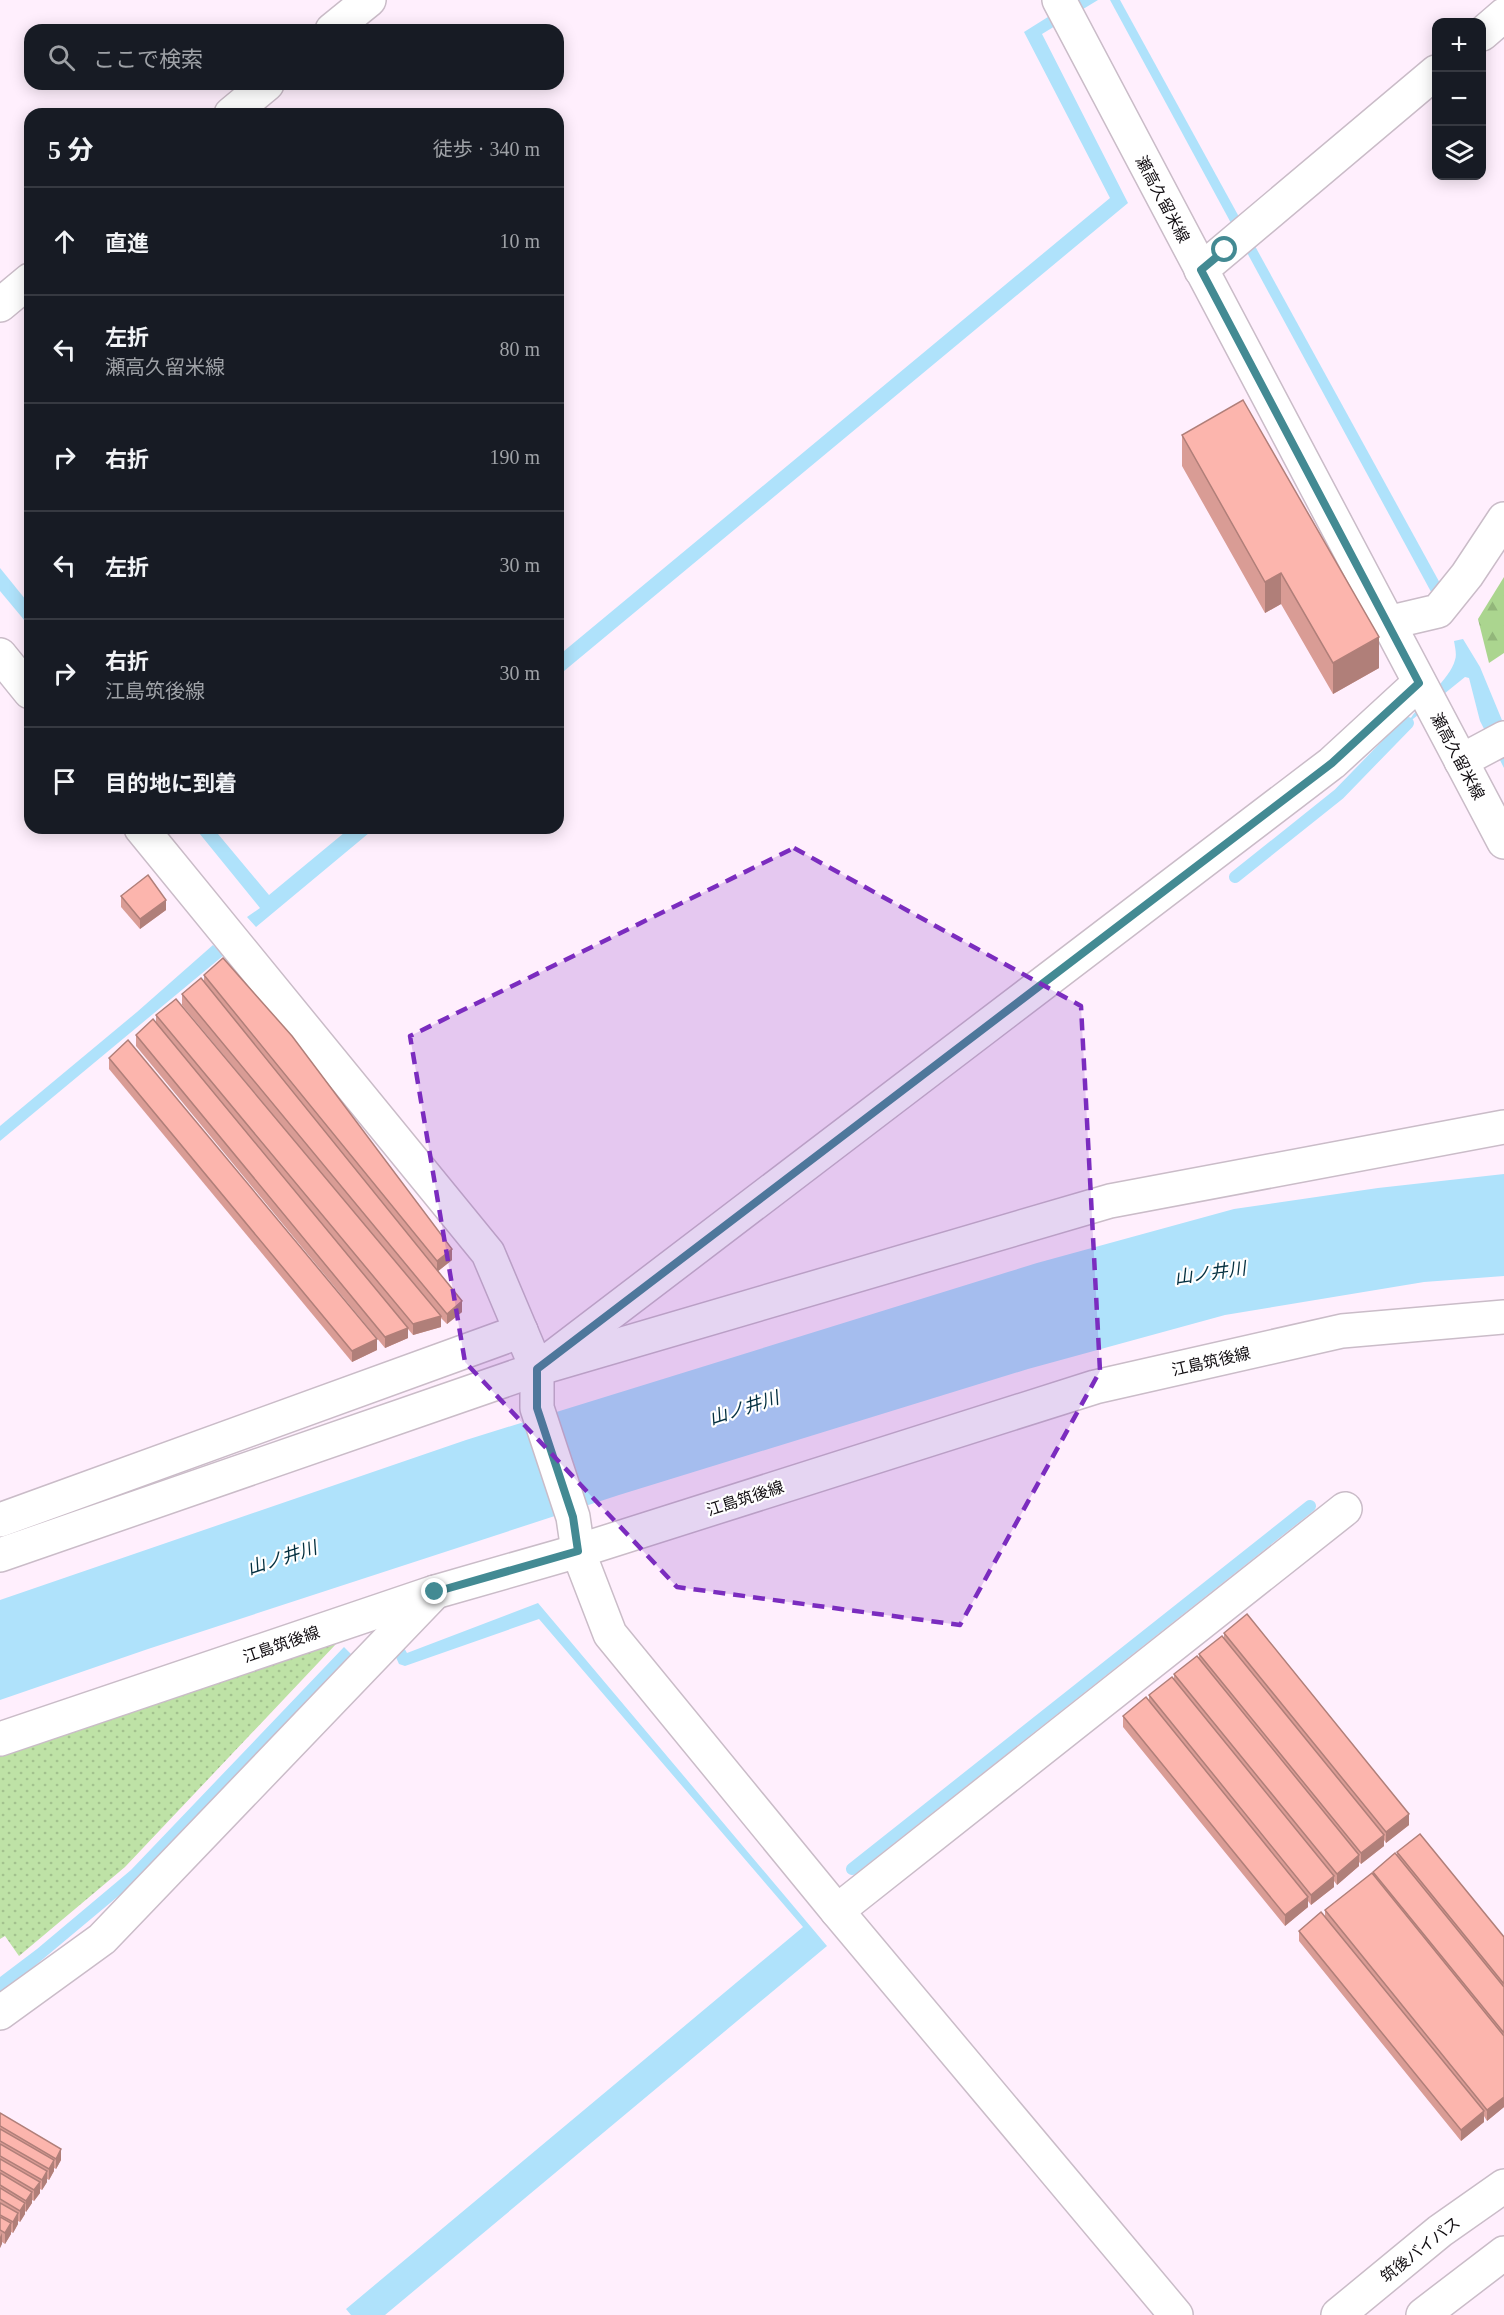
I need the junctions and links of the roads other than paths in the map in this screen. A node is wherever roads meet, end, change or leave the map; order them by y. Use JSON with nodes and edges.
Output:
{"nodes":[{"id":1,"x":369,"y":0,"type":"edge"},
{"id":2,"x":1059,"y":0,"type":"edge"},
{"id":3,"x":1504,"y":15,"type":"edge"},
{"id":4,"x":339,"y":24,"type":"edge"},
{"id":5,"x":1486,"y":31,"type":"edge"},
{"id":6,"x":1432,"y":76,"type":"edge"},
{"id":7,"x":260,"y":90,"type":"edge"},
{"id":8,"x":238,"y":108,"type":"edge"},
{"id":9,"x":1213,"y":260,"type":"junction"},
{"id":10,"x":24,"y":285,"type":"edge"},
{"id":11,"x":0,"y":305,"type":"edge"},
{"id":12,"x":1504,"y":519,"type":"edge"},
{"id":13,"x":1387,"y":623,"type":"junction"},
{"id":14,"x":0,"y":655,"type":"edge"},
{"id":15,"x":1419,"y":683,"type":"junction"},
{"id":16,"x":24,"y":685,"type":"edge"},
{"id":17,"x":1504,"y":738,"type":"edge"},
{"id":18,"x":1461,"y":761,"type":"junction"},
{"id":19,"x":146,"y":834,"type":"edge"},
{"id":20,"x":1504,"y":842,"type":"edge"},
{"id":21,"x":1504,"y":1127,"type":"edge"},
{"id":22,"x":1504,"y":1317,"type":"edge"},
{"id":23,"x":521,"y":1331,"type":"junction"},
{"id":24,"x":537,"y":1369,"type":"junction"},
{"id":25,"x":1345,"y":1509,"type":"dead end"},
{"id":26,"x":0,"y":1520,"type":"edge"},
{"id":27,"x":578,"y":1551,"type":"junction"},
{"id":28,"x":0,"y":1555,"type":"edge"},
{"id":29,"x":435,"y":1592,"type":"junction"},
{"id":30,"x":0,"y":1739,"type":"edge"},
{"id":31,"x":837,"y":1911,"type":"junction"},
{"id":32,"x":0,"y":2013,"type":"edge"},
{"id":33,"x":1504,"y":2186,"type":"edge"},
{"id":34,"x":1504,"y":2253,"type":"edge"},
{"id":35,"x":1176,"y":2315,"type":"edge"},
{"id":36,"x":1338,"y":2315,"type":"edge"},
{"id":37,"x":1423,"y":2315,"type":"edge"}],
"edges":[{"from":1,"to":4,"type":"main road"},
{"from":2,"to":9,"type":"main road","name":"瀬高久留米線"},
{"from":3,"to":5,"type":"main road"},
{"from":6,"to":9,"type":"main road"},
{"from":7,"to":8,"type":"main road"},
{"from":9,"to":13,"type":"main road","name":"瀬高久留米線"},
{"from":10,"to":11,"type":"main road"},
{"from":12,"to":13,"type":"main road"},
{"from":13,"to":15,"type":"main road","name":"瀬高久留米線"},
{"from":14,"to":16,"type":"main road"},
{"from":15,"to":18,"type":"main road","name":"瀬高久留米線"},
{"from":15,"to":24,"type":"main road"},
{"from":17,"to":18,"type":"main road"},
{"from":18,"to":20,"type":"main road","name":"瀬高久留米線"},
{"from":19,"to":23,"type":"main road"},
{"from":21,"to":24,"type":"main road"},
{"from":22,"to":27,"type":"main road","name":"江島筑後線"},
{"from":23,"to":24,"type":"main road"},
{"from":23,"to":26,"type":"main road"},
{"from":24,"to":27,"type":"main road"},
{"from":24,"to":28,"type":"main road"},
{"from":25,"to":31,"type":"main road"},
{"from":27,"to":29,"type":"main road","name":"江島筑後線"},
{"from":27,"to":31,"type":"main road"},
{"from":29,"to":30,"type":"main road","name":"江島筑後線"},
{"from":29,"to":32,"type":"main road"},
{"from":31,"to":35,"type":"main road"},
{"from":33,"to":36,"type":"main road","name":"筑後バイパス"},
{"from":34,"to":37,"type":"main road"}]}
